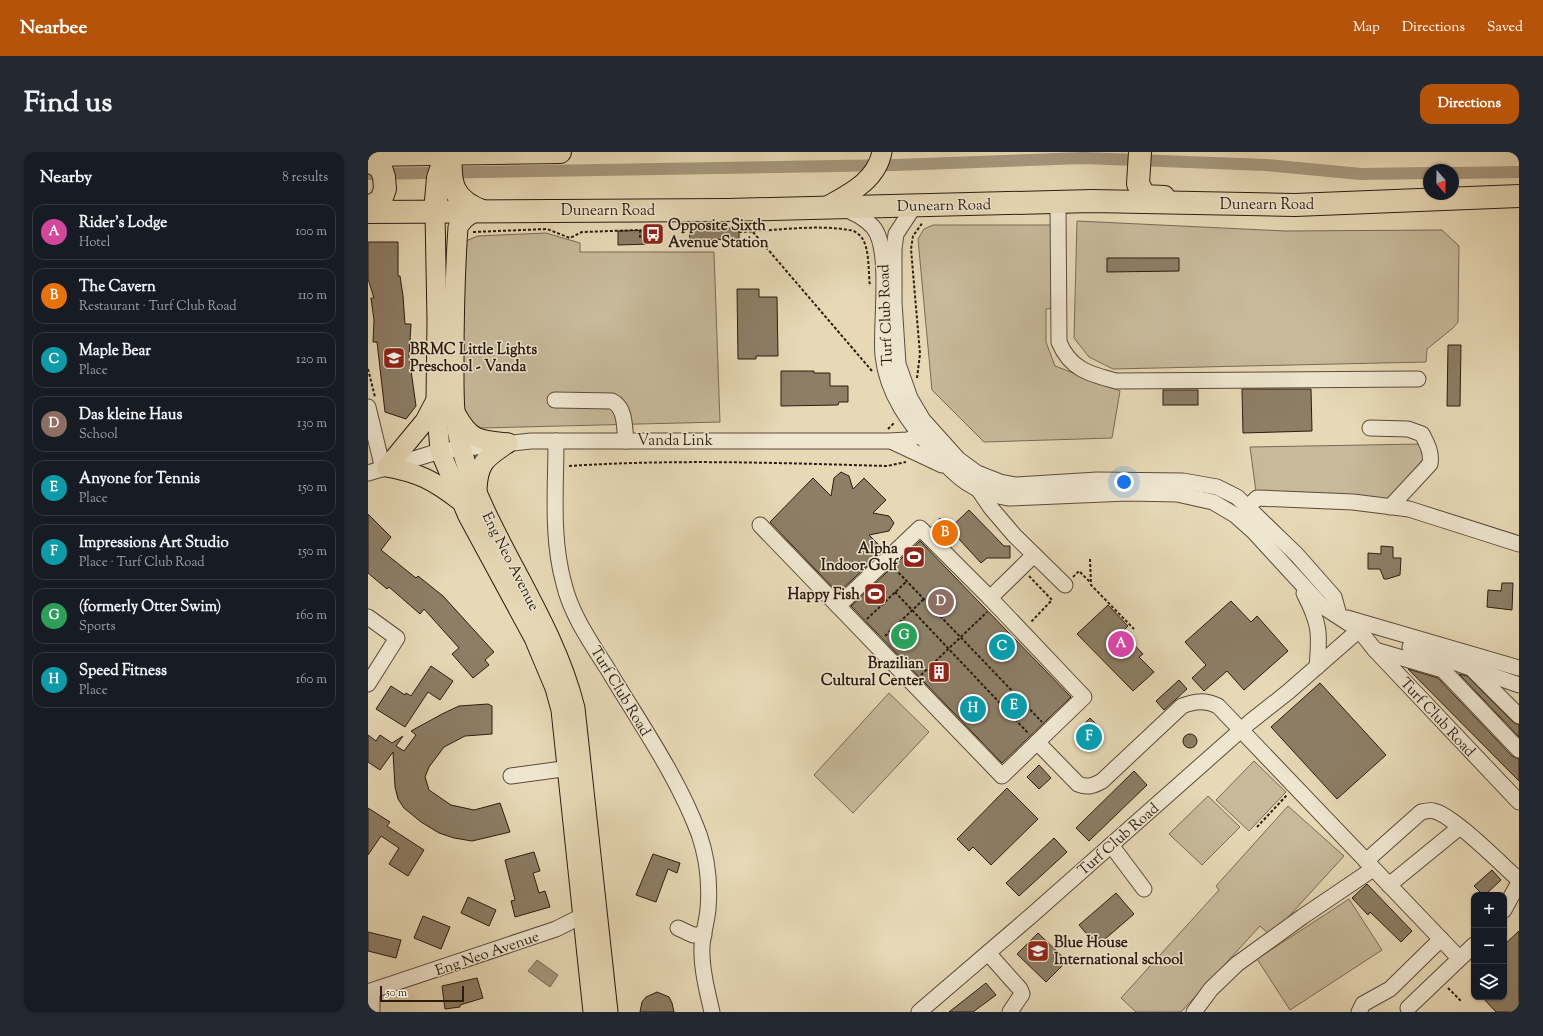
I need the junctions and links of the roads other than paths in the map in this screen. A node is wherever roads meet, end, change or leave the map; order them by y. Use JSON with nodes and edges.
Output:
{"nodes":[{"id":1,"x":560,"y":152,"type":"edge"},
{"id":2,"x":486,"y":153,"type":"edge"},
{"id":3,"x":882,"y":155,"type":"edge"},
{"id":4,"x":443,"y":158,"type":"edge"},
{"id":5,"x":372,"y":161,"type":"edge"},
{"id":6,"x":1132,"y":161,"type":"edge"},
{"id":7,"x":1519,"y":196,"type":"edge"},
{"id":8,"x":1092,"y":201,"type":"junction"},
{"id":9,"x":435,"y":202,"type":"junction"},
{"id":10,"x":1058,"y":202,"type":"junction"},
{"id":11,"x":1295,"y":205,"type":"junction"},
{"id":12,"x":473,"y":207,"type":"junction"},
{"id":13,"x":368,"y":208,"type":"edge"},
{"id":14,"x":833,"y":208,"type":"junction"},
{"id":15,"x":368,"y":212,"type":"edge"},
{"id":16,"x":920,"y":212,"type":"junction"},
{"id":17,"x":1418,"y":379,"type":"dead end"},
{"id":18,"x":436,"y":400,"type":"junction"},
{"id":19,"x":555,"y":400,"type":"dead end"},
{"id":20,"x":372,"y":403,"type":"edge"},
{"id":21,"x":454,"y":411,"type":"junction"},
{"id":22,"x":1370,"y":428,"type":"dead end"},
{"id":23,"x":926,"y":434,"type":"junction"},
{"id":24,"x":556,"y":441,"type":"junction"},
{"id":25,"x":626,"y":441,"type":"junction"},
{"id":26,"x":883,"y":441,"type":"junction"},
{"id":27,"x":508,"y":443,"type":"junction"},
{"id":28,"x":461,"y":449,"type":"junction"},
{"id":29,"x":440,"y":451,"type":"junction"},
{"id":30,"x":948,"y":468,"type":"junction"},
{"id":31,"x":379,"y":470,"type":"edge"},
{"id":32,"x":972,"y":470,"type":"junction"},
{"id":33,"x":368,"y":483,"type":"edge"},
{"id":34,"x":978,"y":491,"type":"junction"},
{"id":35,"x":468,"y":497,"type":"junction"},
{"id":36,"x":1248,"y":507,"type":"junction"},
{"id":37,"x":1390,"y":507,"type":"junction"},
{"id":38,"x":760,"y":525,"type":"dead end"},
{"id":39,"x":1519,"y":544,"type":"edge"},
{"id":40,"x":1034,"y":555,"type":"junction"},
{"id":41,"x":1307,"y":566,"type":"junction"},
{"id":42,"x":1295,"y":576,"type":"junction"},
{"id":43,"x":1065,"y":585,"type":"road end"},
{"id":44,"x":992,"y":601,"type":"junction"},
{"id":45,"x":838,"y":606,"type":"junction"},
{"id":46,"x":1339,"y":615,"type":"junction"},
{"id":47,"x":368,"y":617,"type":"edge"},
{"id":48,"x":1359,"y":630,"type":"junction"},
{"id":49,"x":1410,"y":647,"type":"dead end"},
{"id":50,"x":1375,"y":650,"type":"junction"},
{"id":51,"x":1317,"y":667,"type":"junction"},
{"id":52,"x":1471,"y":668,"type":"junction"},
{"id":53,"x":1519,"y":668,"type":"edge"},
{"id":54,"x":368,"y":684,"type":"edge"},
{"id":55,"x":1519,"y":684,"type":"edge"},
{"id":56,"x":1519,"y":716,"type":"edge"},
{"id":57,"x":1241,"y":731,"type":"junction"},
{"id":58,"x":1037,"y":742,"type":"junction"},
{"id":59,"x":1519,"y":750,"type":"edge"},
{"id":60,"x":574,"y":768,"type":"junction"},
{"id":61,"x":511,"y":776,"type":"dead end"},
{"id":62,"x":1519,"y":802,"type":"edge"},
{"id":63,"x":1460,"y":828,"type":"junction"},
{"id":64,"x":1111,"y":845,"type":"junction"},
{"id":65,"x":1369,"y":865,"type":"junction"},
{"id":66,"x":1519,"y":881,"type":"edge"},
{"id":67,"x":1389,"y":885,"type":"junction"},
{"id":68,"x":1144,"y":889,"type":"dead end"},
{"id":69,"x":1507,"y":904,"type":"edge"},
{"id":70,"x":591,"y":921,"type":"junction"},
{"id":71,"x":678,"y":928,"type":"dead end"},
{"id":72,"x":704,"y":935,"type":"junction"},
{"id":73,"x":1441,"y":939,"type":"junction"},
{"id":74,"x":1471,"y":948,"type":"edge"},
{"id":75,"x":988,"y":953,"type":"junction"},
{"id":76,"x":1459,"y":958,"type":"junction"},
{"id":77,"x":1390,"y":989,"type":"junction"},
{"id":78,"x":370,"y":992,"type":"edge"},
{"id":79,"x":1410,"y":1010,"type":"edge"},
{"id":80,"x":372,"y":1012,"type":"edge"},
{"id":81,"x":593,"y":1012,"type":"edge"},
{"id":82,"x":608,"y":1012,"type":"edge"},
{"id":83,"x":712,"y":1012,"type":"edge"},
{"id":84,"x":920,"y":1012,"type":"edge"},
{"id":85,"x":1010,"y":1012,"type":"edge"},
{"id":86,"x":1194,"y":1012,"type":"edge"},
{"id":87,"x":1359,"y":1012,"type":"edge"}],
"edges":[{"from":1,"to":2,"type":"highway"},
{"from":2,"to":4,"type":"highway"},
{"from":3,"to":14,"type":"main road"},
{"from":4,"to":5,"type":"highway"},
{"from":4,"to":9,"type":"highway"},
{"from":4,"to":12,"type":"highway"},
{"from":5,"to":13,"type":"highway"},
{"from":6,"to":8,"type":"highway"},
{"from":6,"to":11,"type":"highway"},
{"from":7,"to":11,"type":"highway","name":"Dunearn Road"},
{"from":8,"to":10,"type":"highway","name":"Dunearn Road"},
{"from":8,"to":11,"type":"highway","name":"Dunearn Road"},
{"from":9,"to":12,"type":"highway","name":"Dunearn Road"},
{"from":9,"to":15,"type":"highway","name":"Dunearn Road"},
{"from":9,"to":18,"type":"main road","name":"Eng Neo Avenue"},
{"from":10,"to":16,"type":"highway","name":"Dunearn Road"},
{"from":10,"to":17,"type":"street"},
{"from":12,"to":14,"type":"highway","name":"Dunearn Road"},
{"from":12,"to":21,"type":"main road","name":"Eng Neo Avenue"},
{"from":14,"to":16,"type":"highway","name":"Dunearn Road"},
{"from":14,"to":23,"type":"street","name":"Turf Club Road"},
{"from":16,"to":23,"type":"street","name":"Turf Club Road"},
{"from":18,"to":29,"type":"main road","name":"Eng Neo Avenue"},
{"from":18,"to":31,"type":"main road"},
{"from":19,"to":25,"type":"street"},
{"from":20,"to":31,"type":"street"},
{"from":21,"to":27,"type":"main road"},
{"from":21,"to":28,"type":"main road","name":"Eng Neo Avenue"},
{"from":22,"to":37,"type":"street"},
{"from":23,"to":26,"type":"street","name":"Vanda Link"},
{"from":23,"to":30,"type":"street","name":"Turf Club Road"},
{"from":23,"to":32,"type":"street","name":"Turf Club Road"},
{"from":24,"to":25,"type":"street","name":"Vanda Link"},
{"from":24,"to":27,"type":"street","name":"Vanda Link"},
{"from":24,"to":72,"type":"street","name":"Turf Club Road"},
{"from":25,"to":26,"type":"street","name":"Vanda Link"},
{"from":26,"to":30,"type":"street","name":"Vanda Link"},
{"from":27,"to":28,"type":"street","name":"Vanda Link"},
{"from":27,"to":35,"type":"main road"},
{"from":28,"to":29,"type":"street","name":"Vanda Link"},
{"from":28,"to":35,"type":"main road","name":"Eng Neo Avenue"},
{"from":29,"to":31,"type":"street","name":"Vanda Link"},
{"from":29,"to":35,"type":"main road","name":"Eng Neo Avenue"},
{"from":30,"to":34,"type":"street","name":"Turf Club Road"},
{"from":31,"to":33,"type":"street"},
{"from":31,"to":35,"type":"main road"},
{"from":32,"to":34,"type":"street"},
{"from":32,"to":36,"type":"street","name":"Turf Club Road"},
{"from":34,"to":40,"type":"street"},
{"from":34,"to":42,"type":"street","name":"Turf Club Road"},
{"from":35,"to":60,"type":"main road","name":"Eng Neo Avenue"},
{"from":36,"to":37,"type":"street"},
{"from":36,"to":41,"type":"street","name":"Turf Club Road"},
{"from":37,"to":39,"type":"street"},
{"from":38,"to":45,"type":"street"},
{"from":40,"to":43,"type":"street"},
{"from":40,"to":44,"type":"street"},
{"from":41,"to":42,"type":"street"},
{"from":41,"to":46,"type":"street","name":"Turf Club Road"},
{"from":42,"to":46,"type":"street","name":"Turf Club Road"},
{"from":42,"to":51,"type":"street","name":"Turf Club Road"},
{"from":44,"to":45,"type":"street"},
{"from":44,"to":58,"type":"street"},
{"from":45,"to":58,"type":"street"},
{"from":46,"to":48,"type":"street","name":"Turf Club Road"},
{"from":46,"to":53,"type":"street","name":"Turf Club Road"},
{"from":47,"to":54,"type":"street"},
{"from":48,"to":50,"type":"street","name":"Turf Club Road"},
{"from":48,"to":51,"type":"street","name":"Turf Club Road"},
{"from":49,"to":52,"type":"street"},
{"from":50,"to":59,"type":"street"},
{"from":50,"to":62,"type":"street","name":"Turf Club Road"},
{"from":51,"to":57,"type":"street","name":"Turf Club Road"},
{"from":52,"to":55,"type":"street"},
{"from":52,"to":56,"type":"street"},
{"from":57,"to":58,"type":"street"},
{"from":57,"to":64,"type":"street","name":"Turf Club Road"},
{"from":57,"to":65,"type":"street"},
{"from":60,"to":61,"type":"street"},
{"from":60,"to":70,"type":"main road","name":"Eng Neo Avenue"},
{"from":63,"to":65,"type":"street"},
{"from":63,"to":66,"type":"street"},
{"from":63,"to":67,"type":"street"},
{"from":64,"to":68,"type":"street"},
{"from":64,"to":75,"type":"street","name":"Turf Club Road"},
{"from":65,"to":67,"type":"street"},
{"from":65,"to":86,"type":"street"},
{"from":66,"to":69,"type":"street"},
{"from":67,"to":73,"type":"street"},
{"from":70,"to":78,"type":"street","name":"Eng Neo Avenue"},
{"from":70,"to":81,"type":"main road","name":"Eng Neo Avenue"},
{"from":70,"to":82,"type":"main road","name":"Eng Neo Avenue"},
{"from":71,"to":72,"type":"street"},
{"from":72,"to":83,"type":"street","name":"Turf Club Road"},
{"from":73,"to":76,"type":"street"},
{"from":73,"to":77,"type":"street"},
{"from":74,"to":76,"type":"street"},
{"from":75,"to":84,"type":"street","name":"Turf Club Road"},
{"from":75,"to":85,"type":"street"},
{"from":76,"to":79,"type":"street"},
{"from":77,"to":79,"type":"street"},
{"from":77,"to":87,"type":"street"},
{"from":78,"to":80,"type":"street","name":"Eng Neo Avenue"}]}
